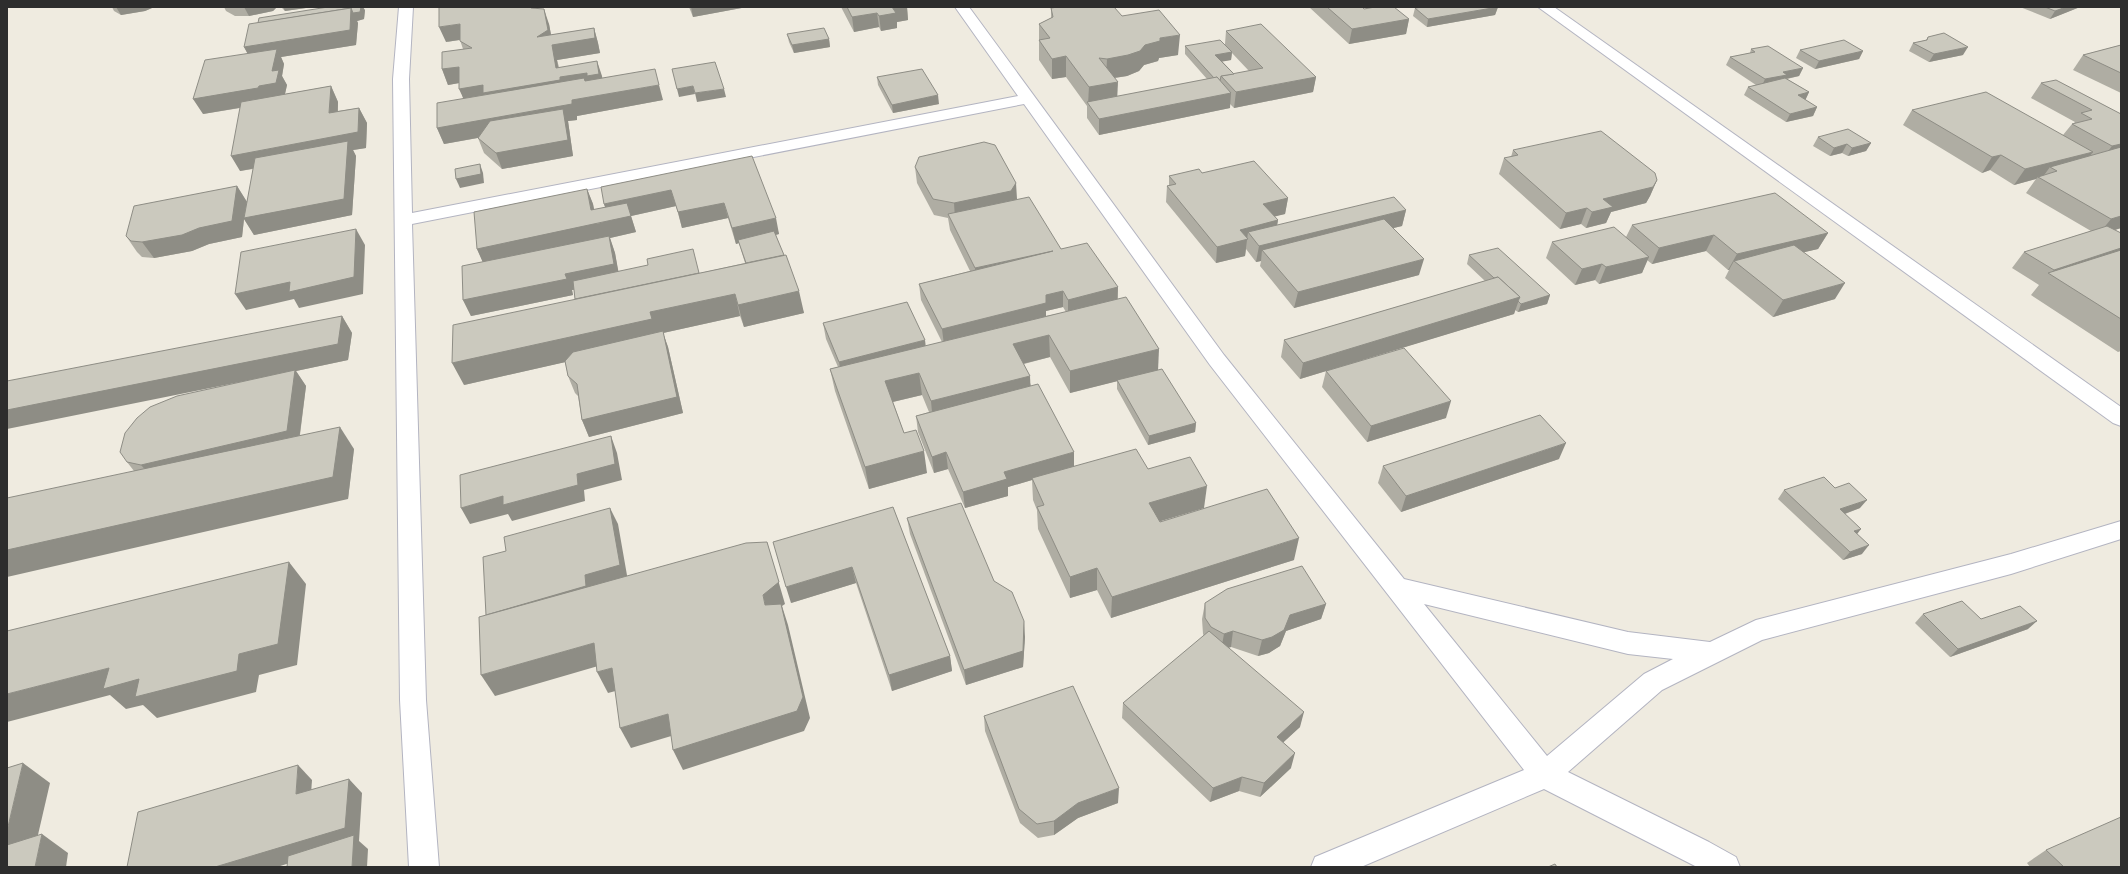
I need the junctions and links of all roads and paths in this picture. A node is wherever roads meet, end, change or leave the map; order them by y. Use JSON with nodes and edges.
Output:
{"nodes":[{"id":1,"x":406,"y":7,"type":"edge"},
{"id":2,"x":962,"y":7,"type":"edge"},
{"id":3,"x":1545,"y":7,"type":"edge"},
{"id":4,"x":1028,"y":99,"type":"junction"},
{"id":5,"x":403,"y":220,"type":"junction"},
{"id":6,"x":2121,"y":418,"type":"edge"},
{"id":7,"x":2121,"y":530,"type":"edge"},
{"id":8,"x":1396,"y":588,"type":"junction"},
{"id":9,"x":1712,"y":652,"type":"junction"},
{"id":10,"x":1545,"y":775,"type":"junction"},
{"id":11,"x":424,"y":867,"type":"edge"},
{"id":12,"x":1326,"y":867,"type":"edge"},
{"id":13,"x":1725,"y":867,"type":"edge"}],
"edges":[{"from":1,"to":5,"type":"street"},
{"from":2,"to":4,"type":"street"},
{"from":3,"to":6,"type":"street"},
{"from":4,"to":5,"type":"street"},
{"from":4,"to":8,"type":"street"},
{"from":5,"to":11,"type":"street"},
{"from":7,"to":9,"type":"street"},
{"from":8,"to":9,"type":"street"},
{"from":8,"to":10,"type":"street"},
{"from":9,"to":10,"type":"street"},
{"from":10,"to":12,"type":"street"},
{"from":10,"to":13,"type":"street"}]}
